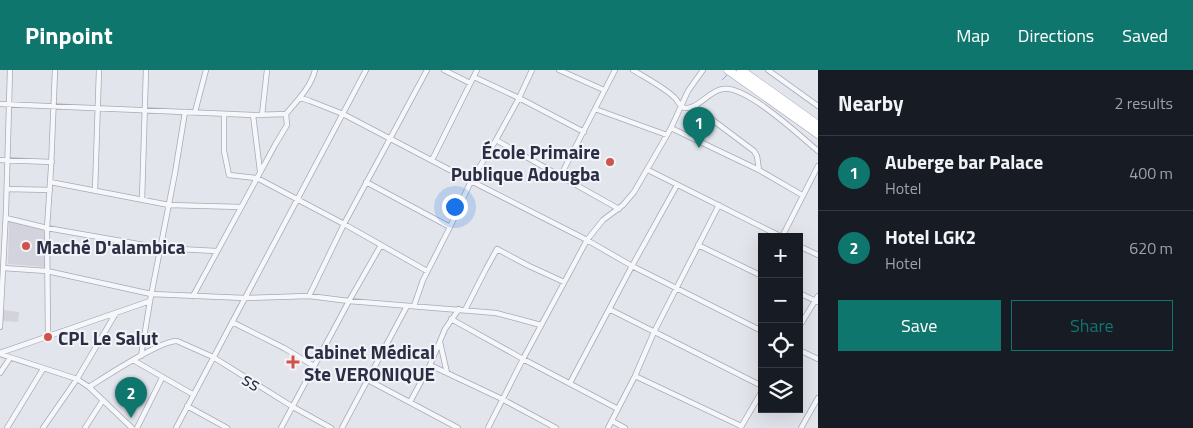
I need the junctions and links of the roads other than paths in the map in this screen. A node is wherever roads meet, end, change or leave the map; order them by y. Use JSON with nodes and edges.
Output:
{"nodes":[{"id":1,"x":10,"y":70,"type":"edge"},
{"id":2,"x":55,"y":70,"type":"edge"},
{"id":3,"x":99,"y":70,"type":"edge"},
{"id":4,"x":146,"y":70,"type":"edge"},
{"id":5,"x":206,"y":70,"type":"edge"},
{"id":6,"x":267,"y":70,"type":"edge"},
{"id":7,"x":315,"y":70,"type":"edge"},
{"id":8,"x":366,"y":70,"type":"edge"},
{"id":9,"x":427,"y":70,"type":"edge"},
{"id":10,"x":444,"y":70,"type":"edge"},
{"id":11,"x":477,"y":70,"type":"edge"},
{"id":12,"x":532,"y":70,"type":"edge"},
{"id":13,"x":559,"y":70,"type":"edge"},
{"id":14,"x":615,"y":70,"type":"edge"},
{"id":15,"x":633,"y":70,"type":"edge"},
{"id":16,"x":703,"y":70,"type":"edge"},
{"id":17,"x":728,"y":70,"type":"edge"},
{"id":18,"x":741,"y":70,"type":"edge"},
{"id":19,"x":768,"y":70,"type":"edge"},
{"id":20,"x":474,"y":77,"type":"junction"},
{"id":21,"x":470,"y":83,"type":"junction"},
{"id":22,"x":604,"y":90,"type":"junction"},
{"id":23,"x":519,"y":98,"type":"junction"},
{"id":24,"x":299,"y":99,"type":"junction"},
{"id":25,"x":0,"y":104,"type":"edge"},
{"id":26,"x":9,"y":105,"type":"junction"},
{"id":27,"x":53,"y":106,"type":"junction"},
{"id":28,"x":681,"y":106,"type":"junction"},
{"id":29,"x":694,"y":106,"type":"junction"},
{"id":30,"x":818,"y":106,"type":"edge"},
{"id":31,"x":97,"y":108,"type":"junction"},
{"id":32,"x":595,"y":109,"type":"junction"},
{"id":33,"x":144,"y":110,"type":"junction"},
{"id":34,"x":185,"y":112,"type":"junction"},
{"id":35,"x":196,"y":112,"type":"junction"},
{"id":36,"x":224,"y":114,"type":"junction"},
{"id":37,"x":286,"y":114,"type":"junction"},
{"id":38,"x":343,"y":114,"type":"junction"},
{"id":39,"x":253,"y":115,"type":"junction"},
{"id":40,"x":262,"y":115,"type":"junction"},
{"id":41,"x":818,"y":126,"type":"edge"},
{"id":42,"x":671,"y":128,"type":"junction"},
{"id":43,"x":584,"y":132,"type":"junction"},
{"id":44,"x":818,"y":134,"type":"edge"},
{"id":45,"x":667,"y":135,"type":"junction"},
{"id":46,"x":390,"y":138,"type":"junction"},
{"id":47,"x":496,"y":140,"type":"junction"},
{"id":48,"x":818,"y":151,"type":"edge"},
{"id":49,"x":0,"y":160,"type":"edge"},
{"id":50,"x":432,"y":160,"type":"junction"},
{"id":51,"x":8,"y":161,"type":"junction"},
{"id":52,"x":52,"y":162,"type":"junction"},
{"id":53,"x":818,"y":166,"type":"edge"},
{"id":54,"x":648,"y":170,"type":"junction"},
{"id":55,"x":759,"y":170,"type":"junction"},
{"id":56,"x":260,"y":172,"type":"junction"},
{"id":57,"x":561,"y":176,"type":"junction"},
{"id":58,"x":257,"y":178,"type":"junction"},
{"id":59,"x":471,"y":181,"type":"junction"},
{"id":60,"x":50,"y":182,"type":"junction"},
{"id":61,"x":366,"y":182,"type":"junction"},
{"id":62,"x":677,"y":184,"type":"junction"},
{"id":63,"x":7,"y":189,"type":"junction"},
{"id":64,"x":50,"y":190,"type":"junction"},
{"id":65,"x":94,"y":191,"type":"junction"},
{"id":66,"x":802,"y":195,"type":"junction"},
{"id":67,"x":298,"y":199,"type":"junction"},
{"id":68,"x":142,"y":200,"type":"junction"},
{"id":69,"x":169,"y":205,"type":"junction"},
{"id":70,"x":718,"y":205,"type":"junction"},
{"id":71,"x":241,"y":207,"type":"junction"},
{"id":72,"x":619,"y":209,"type":"junction"},
{"id":73,"x":0,"y":211,"type":"edge"},
{"id":74,"x":6,"y":211,"type":"junction"},
{"id":75,"x":6,"y":218,"type":"junction"},
{"id":76,"x":344,"y":224,"type":"junction"},
{"id":77,"x":450,"y":227,"type":"junction"},
{"id":78,"x":48,"y":228,"type":"junction"},
{"id":79,"x":774,"y":233,"type":"edge"},
{"id":80,"x":784,"y":233,"type":"edge"},
{"id":81,"x":587,"y":240,"type":"junction"},
{"id":82,"x":381,"y":245,"type":"junction"},
{"id":83,"x":698,"y":245,"type":"junction"},
{"id":84,"x":161,"y":248,"type":"junction"},
{"id":85,"x":803,"y":248,"type":"edge"},
{"id":86,"x":216,"y":251,"type":"junction"},
{"id":87,"x":818,"y":255,"type":"edge"},
{"id":88,"x":632,"y":266,"type":"junction"},
{"id":89,"x":4,"y":268,"type":"junction"},
{"id":90,"x":47,"y":271,"type":"junction"},
{"id":91,"x":427,"y":271,"type":"junction"},
{"id":92,"x":758,"y":274,"type":"edge"},
{"id":93,"x":564,"y":282,"type":"junction"},
{"id":94,"x":677,"y":288,"type":"junction"},
{"id":95,"x":151,"y":294,"type":"junction"},
{"id":96,"x":193,"y":296,"type":"junction"},
{"id":97,"x":309,"y":296,"type":"junction"},
{"id":98,"x":803,"y":296,"type":"edge"},
{"id":99,"x":818,"y":296,"type":"edge"},
{"id":100,"x":245,"y":298,"type":"junction"},
{"id":101,"x":150,"y":301,"type":"junction"},
{"id":102,"x":349,"y":301,"type":"junction"},
{"id":103,"x":816,"y":302,"type":"edge"},
{"id":104,"x":407,"y":306,"type":"junction"},
{"id":105,"x":414,"y":306,"type":"junction"},
{"id":106,"x":459,"y":309,"type":"junction"},
{"id":107,"x":609,"y":309,"type":"junction"},
{"id":108,"x":465,"y":310,"type":"junction"},
{"id":109,"x":116,"y":313,"type":"junction"},
{"id":110,"x":451,"y":319,"type":"junction"},
{"id":111,"x":232,"y":322,"type":"junction"},
{"id":112,"x":802,"y":323,"type":"edge"},
{"id":113,"x":541,"y":325,"type":"junction"},
{"id":114,"x":0,"y":327,"type":"edge"},
{"id":115,"x":758,"y":329,"type":"edge"},
{"id":116,"x":654,"y":332,"type":"junction"},
{"id":117,"x":48,"y":336,"type":"junction"},
{"id":118,"x":440,"y":341,"type":"junction"},
{"id":119,"x":803,"y":352,"type":"edge"},
{"id":120,"x":0,"y":353,"type":"edge"},
{"id":121,"x":141,"y":356,"type":"junction"},
{"id":122,"x":213,"y":357,"type":"junction"},
{"id":123,"x":10,"y":358,"type":"junction"},
{"id":124,"x":523,"y":359,"type":"junction"},
{"id":125,"x":818,"y":359,"type":"edge"},
{"id":126,"x":133,"y":360,"type":"junction"},
{"id":127,"x":430,"y":365,"type":"junction"},
{"id":128,"x":314,"y":366,"type":"junction"},
{"id":129,"x":43,"y":368,"type":"junction"},
{"id":130,"x":0,"y":373,"type":"edge"},
{"id":131,"x":447,"y":373,"type":"junction"},
{"id":132,"x":635,"y":376,"type":"junction"},
{"id":133,"x":162,"y":378,"type":"junction"},
{"id":134,"x":77,"y":379,"type":"junction"},
{"id":135,"x":368,"y":380,"type":"junction"},
{"id":136,"x":570,"y":383,"type":"junction"},
{"id":137,"x":758,"y":384,"type":"edge"},
{"id":138,"x":89,"y":387,"type":"junction"},
{"id":139,"x":194,"y":395,"type":"junction"},
{"id":140,"x":758,"y":398,"type":"edge"},
{"id":141,"x":818,"y":398,"type":"edge"},
{"id":142,"x":502,"y":399,"type":"junction"},
{"id":143,"x":103,"y":400,"type":"junction"},
{"id":144,"x":410,"y":402,"type":"junction"},
{"id":145,"x":187,"y":406,"type":"junction"},
{"id":146,"x":293,"y":406,"type":"junction"},
{"id":147,"x":618,"y":409,"type":"junction"},
{"id":148,"x":612,"y":421,"type":"junction"},
{"id":149,"x":741,"y":427,"type":"edge"},
{"id":150,"x":7,"y":428,"type":"edge"},
{"id":151,"x":43,"y":428,"type":"edge"},
{"id":152,"x":85,"y":428,"type":"edge"},
{"id":153,"x":132,"y":428,"type":"edge"},
{"id":154,"x":137,"y":428,"type":"edge"},
{"id":155,"x":176,"y":428,"type":"edge"},
{"id":156,"x":227,"y":428,"type":"edge"},
{"id":157,"x":281,"y":428,"type":"edge"},
{"id":158,"x":331,"y":428,"type":"edge"},
{"id":159,"x":343,"y":428,"type":"edge"},
{"id":160,"x":458,"y":428,"type":"edge"},
{"id":161,"x":488,"y":428,"type":"edge"},
{"id":162,"x":556,"y":428,"type":"edge"},
{"id":163,"x":608,"y":428,"type":"edge"},
{"id":164,"x":625,"y":428,"type":"edge"},
{"id":165,"x":801,"y":428,"type":"edge"}],
"edges":[{"from":1,"to":26,"type":"street"},
{"from":2,"to":27,"type":"street"},
{"from":3,"to":31,"type":"street"},
{"from":4,"to":33,"type":"street"},
{"from":5,"to":35,"type":"street"},
{"from":6,"to":40,"type":"street"},
{"from":7,"to":24,"type":"street"},
{"from":8,"to":38,"type":"street"},
{"from":9,"to":46,"type":"street"},
{"from":10,"to":21,"type":"street"},
{"from":11,"to":20,"type":"street"},
{"from":12,"to":23,"type":"street"},
{"from":13,"to":22,"type":"street"},
{"from":14,"to":22,"type":"street"},
{"from":15,"to":28,"type":"street"},
{"from":16,"to":28,"type":"street"},
{"from":17,"to":44,"type":"main road"},
{"from":18,"to":41,"type":"main road"},
{"from":19,"to":30,"type":"street"},
{"from":20,"to":21,"type":"street"},
{"from":20,"to":23,"type":"street"},
{"from":21,"to":50,"type":"street"},
{"from":22,"to":32,"type":"street"},
{"from":23,"to":43,"type":"street"},
{"from":23,"to":47,"type":"street"},
{"from":24,"to":37,"type":"street"},
{"from":24,"to":38,"type":"street"},
{"from":25,"to":26,"type":"street"},
{"from":26,"to":27,"type":"street"},
{"from":26,"to":51,"type":"street"},
{"from":27,"to":31,"type":"street"},
{"from":27,"to":52,"type":"street"},
{"from":28,"to":29,"type":"street"},
{"from":28,"to":42,"type":"street"},
{"from":29,"to":48,"type":"street"},
{"from":29,"to":55,"type":"street"},
{"from":31,"to":33,"type":"street"},
{"from":31,"to":65,"type":"street"},
{"from":32,"to":43,"type":"street"},
{"from":32,"to":45,"type":"street"},
{"from":33,"to":34,"type":"street"},
{"from":33,"to":68,"type":"street"},
{"from":34,"to":35,"type":"street"},
{"from":34,"to":69,"type":"street"},
{"from":35,"to":36,"type":"street"},
{"from":36,"to":39,"type":"street"},
{"from":36,"to":58,"type":"street"},
{"from":37,"to":40,"type":"street"},
{"from":37,"to":56,"type":"street"},
{"from":38,"to":46,"type":"street"},
{"from":38,"to":67,"type":"street"},
{"from":39,"to":40,"type":"street"},
{"from":39,"to":56,"type":"street"},
{"from":42,"to":45,"type":"street"},
{"from":42,"to":55,"type":"street"},
{"from":43,"to":57,"type":"street"},
{"from":45,"to":54,"type":"street"},
{"from":46,"to":50,"type":"street"},
{"from":46,"to":61,"type":"street"},
{"from":47,"to":57,"type":"street"},
{"from":47,"to":59,"type":"street"},
{"from":49,"to":51,"type":"street"},
{"from":50,"to":59,"type":"street"},
{"from":51,"to":52,"type":"street"},
{"from":51,"to":63,"type":"street"},
{"from":52,"to":60,"type":"street"},
{"from":53,"to":66,"type":"street"},
{"from":54,"to":62,"type":"street"},
{"from":54,"to":72,"type":"street"},
{"from":55,"to":66,"type":"street"},
{"from":56,"to":58,"type":"street"},
{"from":57,"to":72,"type":"street"},
{"from":58,"to":67,"type":"street"},
{"from":58,"to":71,"type":"street"},
{"from":59,"to":77,"type":"street"},
{"from":59,"to":81,"type":"street"},
{"from":60,"to":64,"type":"street"},
{"from":60,"to":65,"type":"street"},
{"from":61,"to":76,"type":"street"},
{"from":61,"to":77,"type":"street"},
{"from":62,"to":70,"type":"street"},
{"from":62,"to":88,"type":"street"},
{"from":63,"to":64,"type":"street"},
{"from":63,"to":74,"type":"street"},
{"from":64,"to":78,"type":"street"},
{"from":65,"to":68,"type":"street"},
{"from":66,"to":80,"type":"street"},
{"from":67,"to":76,"type":"street"},
{"from":67,"to":100,"type":"street"},
{"from":68,"to":69,"type":"street"},
{"from":69,"to":71,"type":"street"},
{"from":69,"to":84,"type":"street"},
{"from":70,"to":79,"type":"street"},
{"from":70,"to":83,"type":"street"},
{"from":71,"to":86,"type":"street"},
{"from":72,"to":81,"type":"street"},
{"from":73,"to":74,"type":"street"},
{"from":74,"to":75,"type":"street"},
{"from":75,"to":78,"type":"street"},
{"from":75,"to":89,"type":"street"},
{"from":76,"to":82,"type":"street"},
{"from":76,"to":97,"type":"street"},
{"from":77,"to":91,"type":"street"},
{"from":78,"to":84,"type":"street"},
{"from":78,"to":90,"type":"street"},
{"from":81,"to":88,"type":"street"},
{"from":81,"to":93,"type":"street"},
{"from":82,"to":91,"type":"street"},
{"from":82,"to":102,"type":"street"},
{"from":83,"to":92,"type":"street"},
{"from":83,"to":94,"type":"street"},
{"from":84,"to":86,"type":"street"},
{"from":84,"to":95,"type":"street"},
{"from":85,"to":87,"type":"street"},
{"from":86,"to":96,"type":"street"},
{"from":88,"to":94,"type":"street"},
{"from":88,"to":107,"type":"street"},
{"from":89,"to":90,"type":"street"},
{"from":89,"to":114,"type":"street"},
{"from":90,"to":95,"type":"street"},
{"from":90,"to":117,"type":"street"},
{"from":91,"to":105,"type":"street"},
{"from":93,"to":108,"type":"street"},
{"from":93,"to":113,"type":"street"},
{"from":94,"to":115,"type":"street"},
{"from":94,"to":116,"type":"street"},
{"from":95,"to":96,"type":"street"},
{"from":95,"to":101,"type":"street"},
{"from":96,"to":100,"type":"street"},
{"from":97,"to":100,"type":"street"},
{"from":97,"to":102,"type":"street"},
{"from":98,"to":103,"type":"street"},
{"from":99,"to":103,"type":"street"},
{"from":100,"to":111,"type":"street"},
{"from":101,"to":109,"type":"street"},
{"from":101,"to":121,"type":"street"},
{"from":102,"to":104,"type":"street"},
{"from":102,"to":128,"type":"street"},
{"from":103,"to":112,"type":"street"},
{"from":104,"to":105,"type":"street"},
{"from":104,"to":135,"type":"street"},
{"from":105,"to":106,"type":"street"},
{"from":106,"to":108,"type":"street"},
{"from":106,"to":110,"type":"street"},
{"from":107,"to":116,"type":"street"},
{"from":107,"to":136,"type":"street"},
{"from":108,"to":113,"type":"street"},
{"from":109,"to":117,"type":"street"},
{"from":109,"to":134,"type":"street"},
{"from":110,"to":118,"type":"street"},
{"from":110,"to":124,"type":"street"},
{"from":111,"to":122,"type":"street"},
{"from":111,"to":128,"type":"street"},
{"from":113,"to":124,"type":"street"},
{"from":116,"to":132,"type":"street"},
{"from":116,"to":137,"type":"street"},
{"from":117,"to":120,"type":"street"},
{"from":118,"to":127,"type":"street"},
{"from":118,"to":131,"type":"street"},
{"from":119,"to":125,"type":"street"},
{"from":120,"to":123,"type":"street"},
{"from":121,"to":122,"type":"street","name":"ss"},
{"from":121,"to":126,"type":"street"},
{"from":122,"to":139,"type":"street"},
{"from":122,"to":146,"type":"street","name":"ss"},
{"from":123,"to":129,"type":"street"},
{"from":123,"to":130,"type":"street"},
{"from":124,"to":136,"type":"street"},
{"from":124,"to":142,"type":"street"},
{"from":126,"to":133,"type":"street"},
{"from":126,"to":138,"type":"street"},
{"from":127,"to":131,"type":"street"},
{"from":127,"to":144,"type":"street"},
{"from":128,"to":146,"type":"street"},
{"from":129,"to":134,"type":"street"},
{"from":129,"to":150,"type":"street"},
{"from":131,"to":142,"type":"street"},
{"from":132,"to":147,"type":"street"},
{"from":132,"to":149,"type":"street"},
{"from":133,"to":139,"type":"street"},
{"from":133,"to":154,"type":"street"},
{"from":134,"to":138,"type":"street"},
{"from":134,"to":151,"type":"street"},
{"from":135,"to":144,"type":"street"},
{"from":135,"to":159,"type":"street"},
{"from":136,"to":147,"type":"street"},
{"from":138,"to":143,"type":"street"},
{"from":139,"to":145,"type":"street"},
{"from":140,"to":149,"type":"street"},
{"from":141,"to":165,"type":"street"},
{"from":142,"to":161,"type":"street"},
{"from":142,"to":162,"type":"street"},
{"from":143,"to":152,"type":"street"},
{"from":143,"to":153,"type":"street"},
{"from":144,"to":160,"type":"street"},
{"from":145,"to":155,"type":"street"},
{"from":145,"to":156,"type":"street"},
{"from":146,"to":157,"type":"street"},
{"from":146,"to":158,"type":"street","name":"ss"},
{"from":147,"to":148,"type":"street"},
{"from":148,"to":163,"type":"street"},
{"from":148,"to":164,"type":"street"}]}
